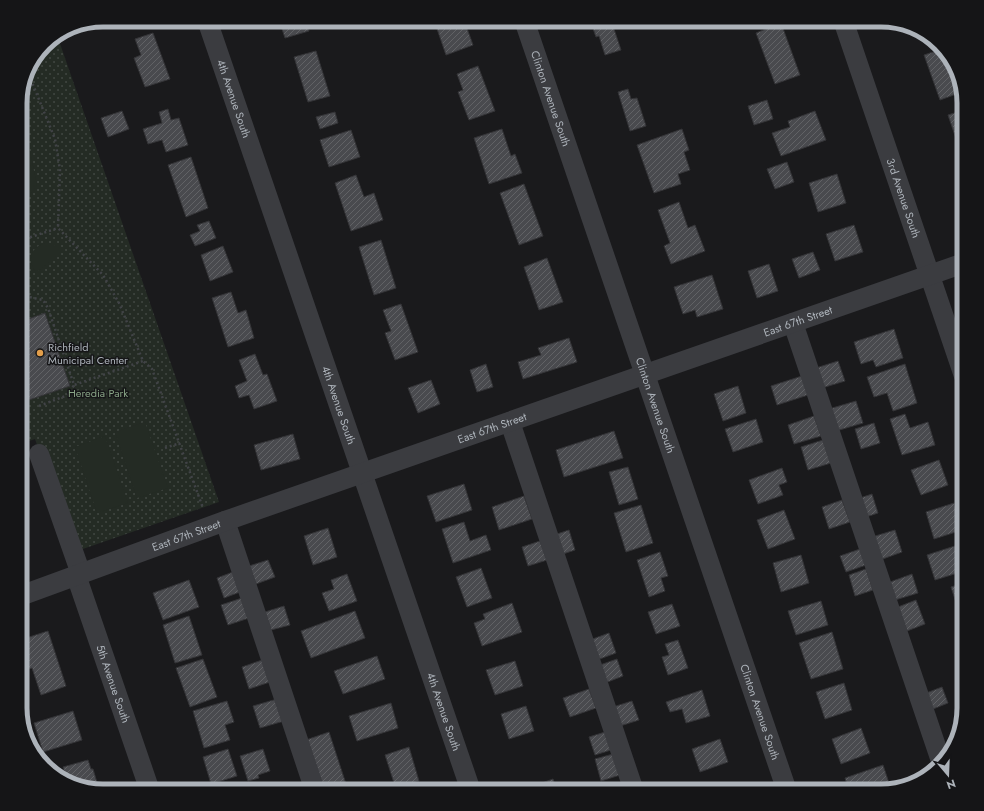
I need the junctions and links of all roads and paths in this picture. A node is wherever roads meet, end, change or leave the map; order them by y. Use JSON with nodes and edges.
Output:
{"nodes":[{"id":1,"x":209,"y":27,"type":"edge"},
{"id":2,"x":526,"y":27,"type":"edge"},
{"id":3,"x":845,"y":27,"type":"edge"},
{"id":4,"x":31,"y":78,"type":"edge"},
{"id":5,"x":58,"y":228,"type":"junction"},
{"id":6,"x":27,"y":237,"type":"edge"},
{"id":7,"x":957,"y":265,"type":"edge"},
{"id":8,"x":930,"y":275,"type":"junction"},
{"id":9,"x":27,"y":297,"type":"edge"},
{"id":10,"x":793,"y":323,"type":"junction"},
{"id":11,"x":957,"y":355,"type":"edge"},
{"id":12,"x":143,"y":361,"type":"junction"},
{"id":13,"x":645,"y":375,"type":"junction"},
{"id":14,"x":74,"y":385,"type":"junction"},
{"id":15,"x":39,"y":406,"type":"dead end"},
{"id":16,"x":510,"y":422,"type":"junction"},
{"id":17,"x":180,"y":443,"type":"junction"},
{"id":18,"x":165,"y":448,"type":"dead end"},
{"id":19,"x":39,"y":454,"type":"dead end"},
{"id":20,"x":362,"y":474,"type":"junction"},
{"id":21,"x":204,"y":512,"type":"dead end"},
{"id":22,"x":225,"y":522,"type":"junction"},
{"id":23,"x":78,"y":575,"type":"junction"},
{"id":24,"x":27,"y":593,"type":"edge"},
{"id":25,"x":939,"y":755,"type":"edge"},
{"id":26,"x":148,"y":784,"type":"edge"},
{"id":27,"x":313,"y":784,"type":"edge"},
{"id":28,"x":469,"y":784,"type":"edge"},
{"id":29,"x":632,"y":784,"type":"edge"},
{"id":30,"x":785,"y":784,"type":"edge"}],
"edges":[{"from":1,"to":20,"type":"street","name":"4th Avenue South"},
{"from":2,"to":13,"type":"street","name":"Clinton Avenue South"},
{"from":3,"to":8,"type":"street","name":"3rd Avenue South"},
{"from":4,"to":5,"type":"path"},
{"from":5,"to":6,"type":"path"},
{"from":5,"to":12,"type":"path"},
{"from":7,"to":8,"type":"street","name":"East 67th Street"},
{"from":8,"to":10,"type":"street","name":"East 67th Street"},
{"from":8,"to":11,"type":"street","name":"3rd Avenue South"},
{"from":9,"to":14,"type":"path"},
{"from":10,"to":13,"type":"street","name":"East 67th Street"},
{"from":10,"to":25,"type":"street"},
{"from":12,"to":14,"type":"path"},
{"from":12,"to":17,"type":"path"},
{"from":13,"to":16,"type":"street","name":"East 67th Street"},
{"from":13,"to":30,"type":"street","name":"Clinton Avenue South"},
{"from":14,"to":15,"type":"path"},
{"from":16,"to":20,"type":"street","name":"East 67th Street"},
{"from":16,"to":29,"type":"street"},
{"from":17,"to":18,"type":"path"},
{"from":17,"to":21,"type":"path"},
{"from":19,"to":23,"type":"street","name":"5th Avenue South"},
{"from":20,"to":22,"type":"street","name":"East 67th Street"},
{"from":20,"to":28,"type":"street","name":"4th Avenue South"},
{"from":22,"to":23,"type":"street","name":"East 67th Street"},
{"from":22,"to":27,"type":"street"},
{"from":23,"to":24,"type":"street","name":"East 67th Street"},
{"from":23,"to":26,"type":"street","name":"5th Avenue South"}]}
